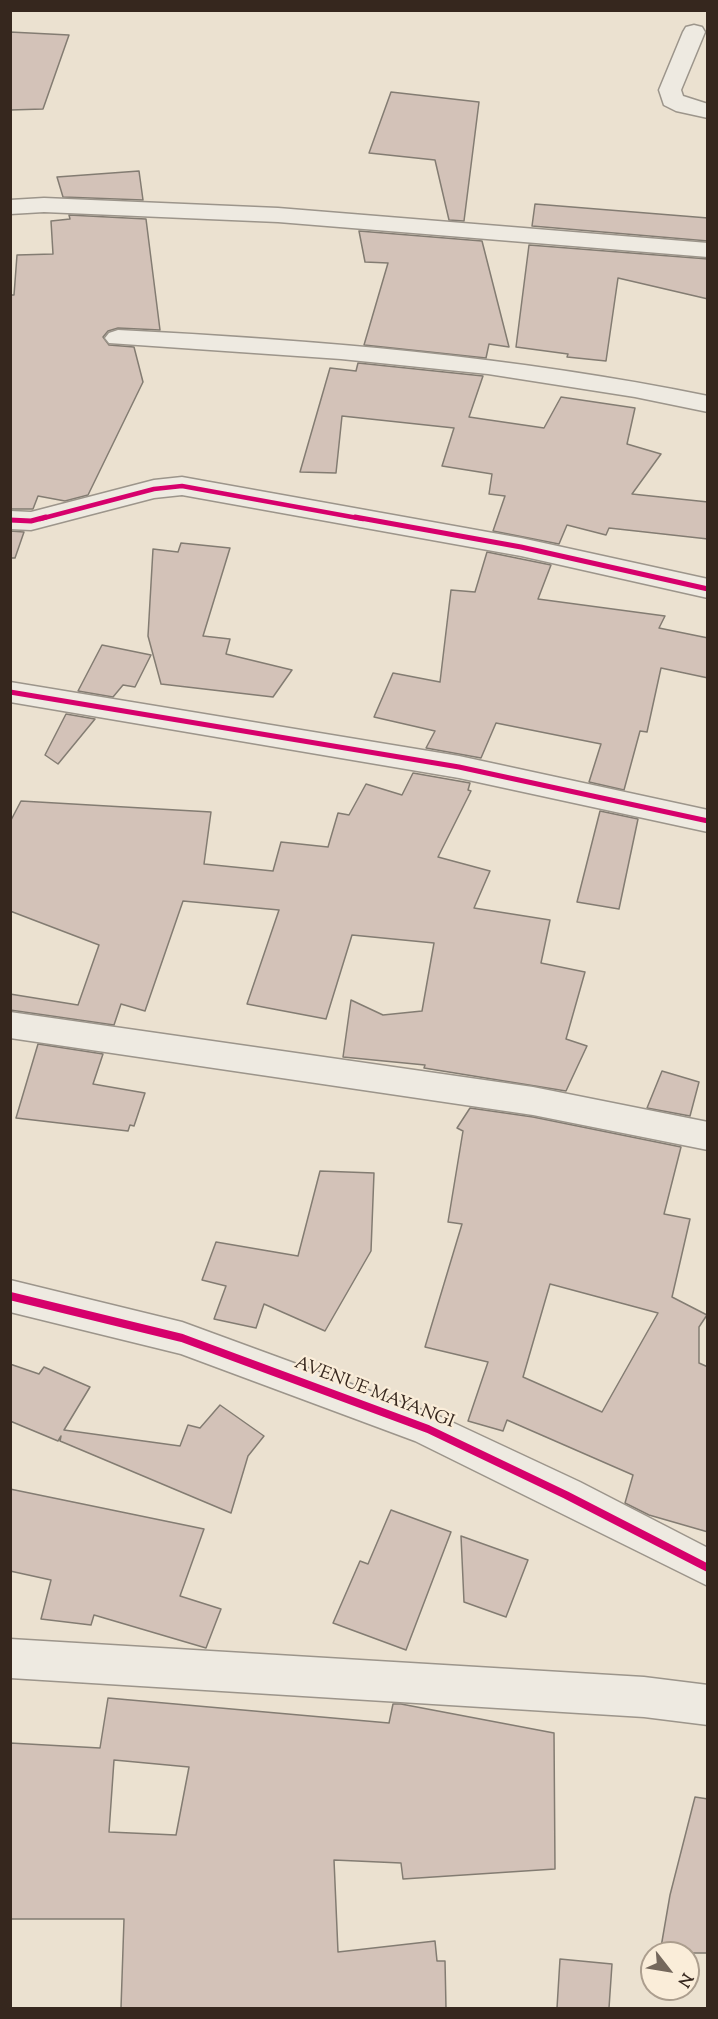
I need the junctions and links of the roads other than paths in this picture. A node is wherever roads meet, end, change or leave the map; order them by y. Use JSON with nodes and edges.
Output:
{"nodes":[{"id":1,"x":694,"y":32,"type":"dead end"},
{"id":2,"x":708,"y":111,"type":"edge"},
{"id":3,"x":10,"y":207,"type":"edge"},
{"id":4,"x":708,"y":250,"type":"edge"},
{"id":5,"x":118,"y":338,"type":"dead end"},
{"id":6,"x":708,"y":404,"type":"edge"},
{"id":7,"x":10,"y":520,"type":"edge"},
{"id":8,"x":708,"y":589,"type":"edge"},
{"id":9,"x":10,"y":692,"type":"edge"},
{"id":10,"x":708,"y":821,"type":"edge"},
{"id":11,"x":10,"y":1025,"type":"edge"},
{"id":12,"x":708,"y":1136,"type":"edge"},
{"id":13,"x":10,"y":1296,"type":"edge"},
{"id":14,"x":708,"y":1568,"type":"edge"},
{"id":15,"x":10,"y":1658,"type":"edge"},
{"id":16,"x":708,"y":1705,"type":"edge"}],
"edges":[{"from":1,"to":2,"type":"street"},
{"from":3,"to":4,"type":"street"},
{"from":5,"to":6,"type":"street"},
{"from":7,"to":8,"type":"street"},
{"from":9,"to":10,"type":"street"},
{"from":11,"to":12,"type":"street"},
{"from":13,"to":14,"type":"street","name":"AVENUE MAYANGI"},
{"from":15,"to":16,"type":"street"}]}
